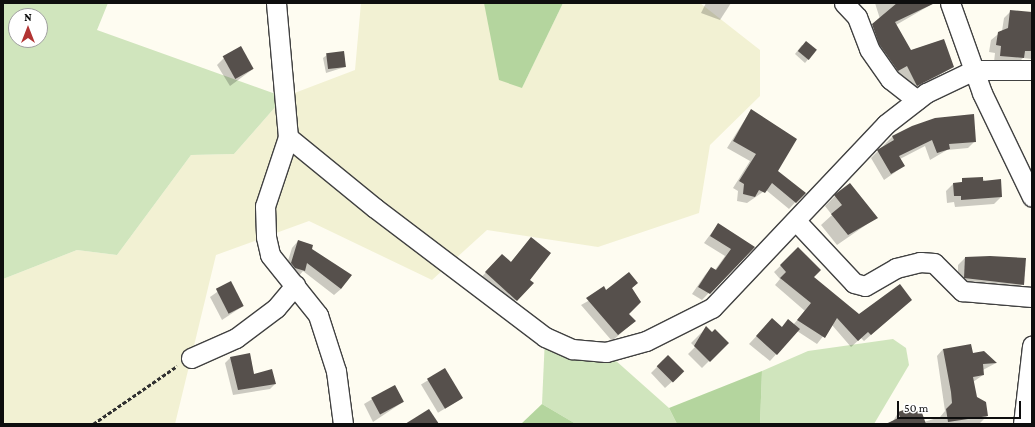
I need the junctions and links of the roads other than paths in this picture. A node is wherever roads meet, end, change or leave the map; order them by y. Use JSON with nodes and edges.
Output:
{"nodes":[{"id":1,"x":276,"y":3,"type":"edge"},
{"id":2,"x":844,"y":3,"type":"edge"},
{"id":3,"x":950,"y":3,"type":"edge"},
{"id":4,"x":974,"y":70,"type":"junction"},
{"id":5,"x":1032,"y":70,"type":"edge"},
{"id":6,"x":917,"y":100,"type":"junction"},
{"id":7,"x":288,"y":137,"type":"junction"},
{"id":8,"x":1030,"y":186,"type":"edge"},
{"id":9,"x":796,"y":221,"type":"junction"},
{"id":10,"x":295,"y":285,"type":"junction"},
{"id":11,"x":1032,"y":297,"type":"edge"},
{"id":12,"x":1032,"y":346,"type":"edge"},
{"id":13,"x":191,"y":358,"type":"road end"},
{"id":14,"x":343,"y":424,"type":"edge"},
{"id":15,"x":1023,"y":424,"type":"edge"}],
"edges":[{"from":1,"to":7,"type":"street"},
{"from":2,"to":6,"type":"street"},
{"from":3,"to":4,"type":"street"},
{"from":4,"to":5,"type":"street"},
{"from":4,"to":6,"type":"street"},
{"from":4,"to":8,"type":"street"},
{"from":6,"to":9,"type":"street"},
{"from":7,"to":9,"type":"street"},
{"from":7,"to":10,"type":"street"},
{"from":9,"to":11,"type":"street"},
{"from":10,"to":13,"type":"street"},
{"from":10,"to":14,"type":"street"},
{"from":12,"to":15,"type":"street"}]}
